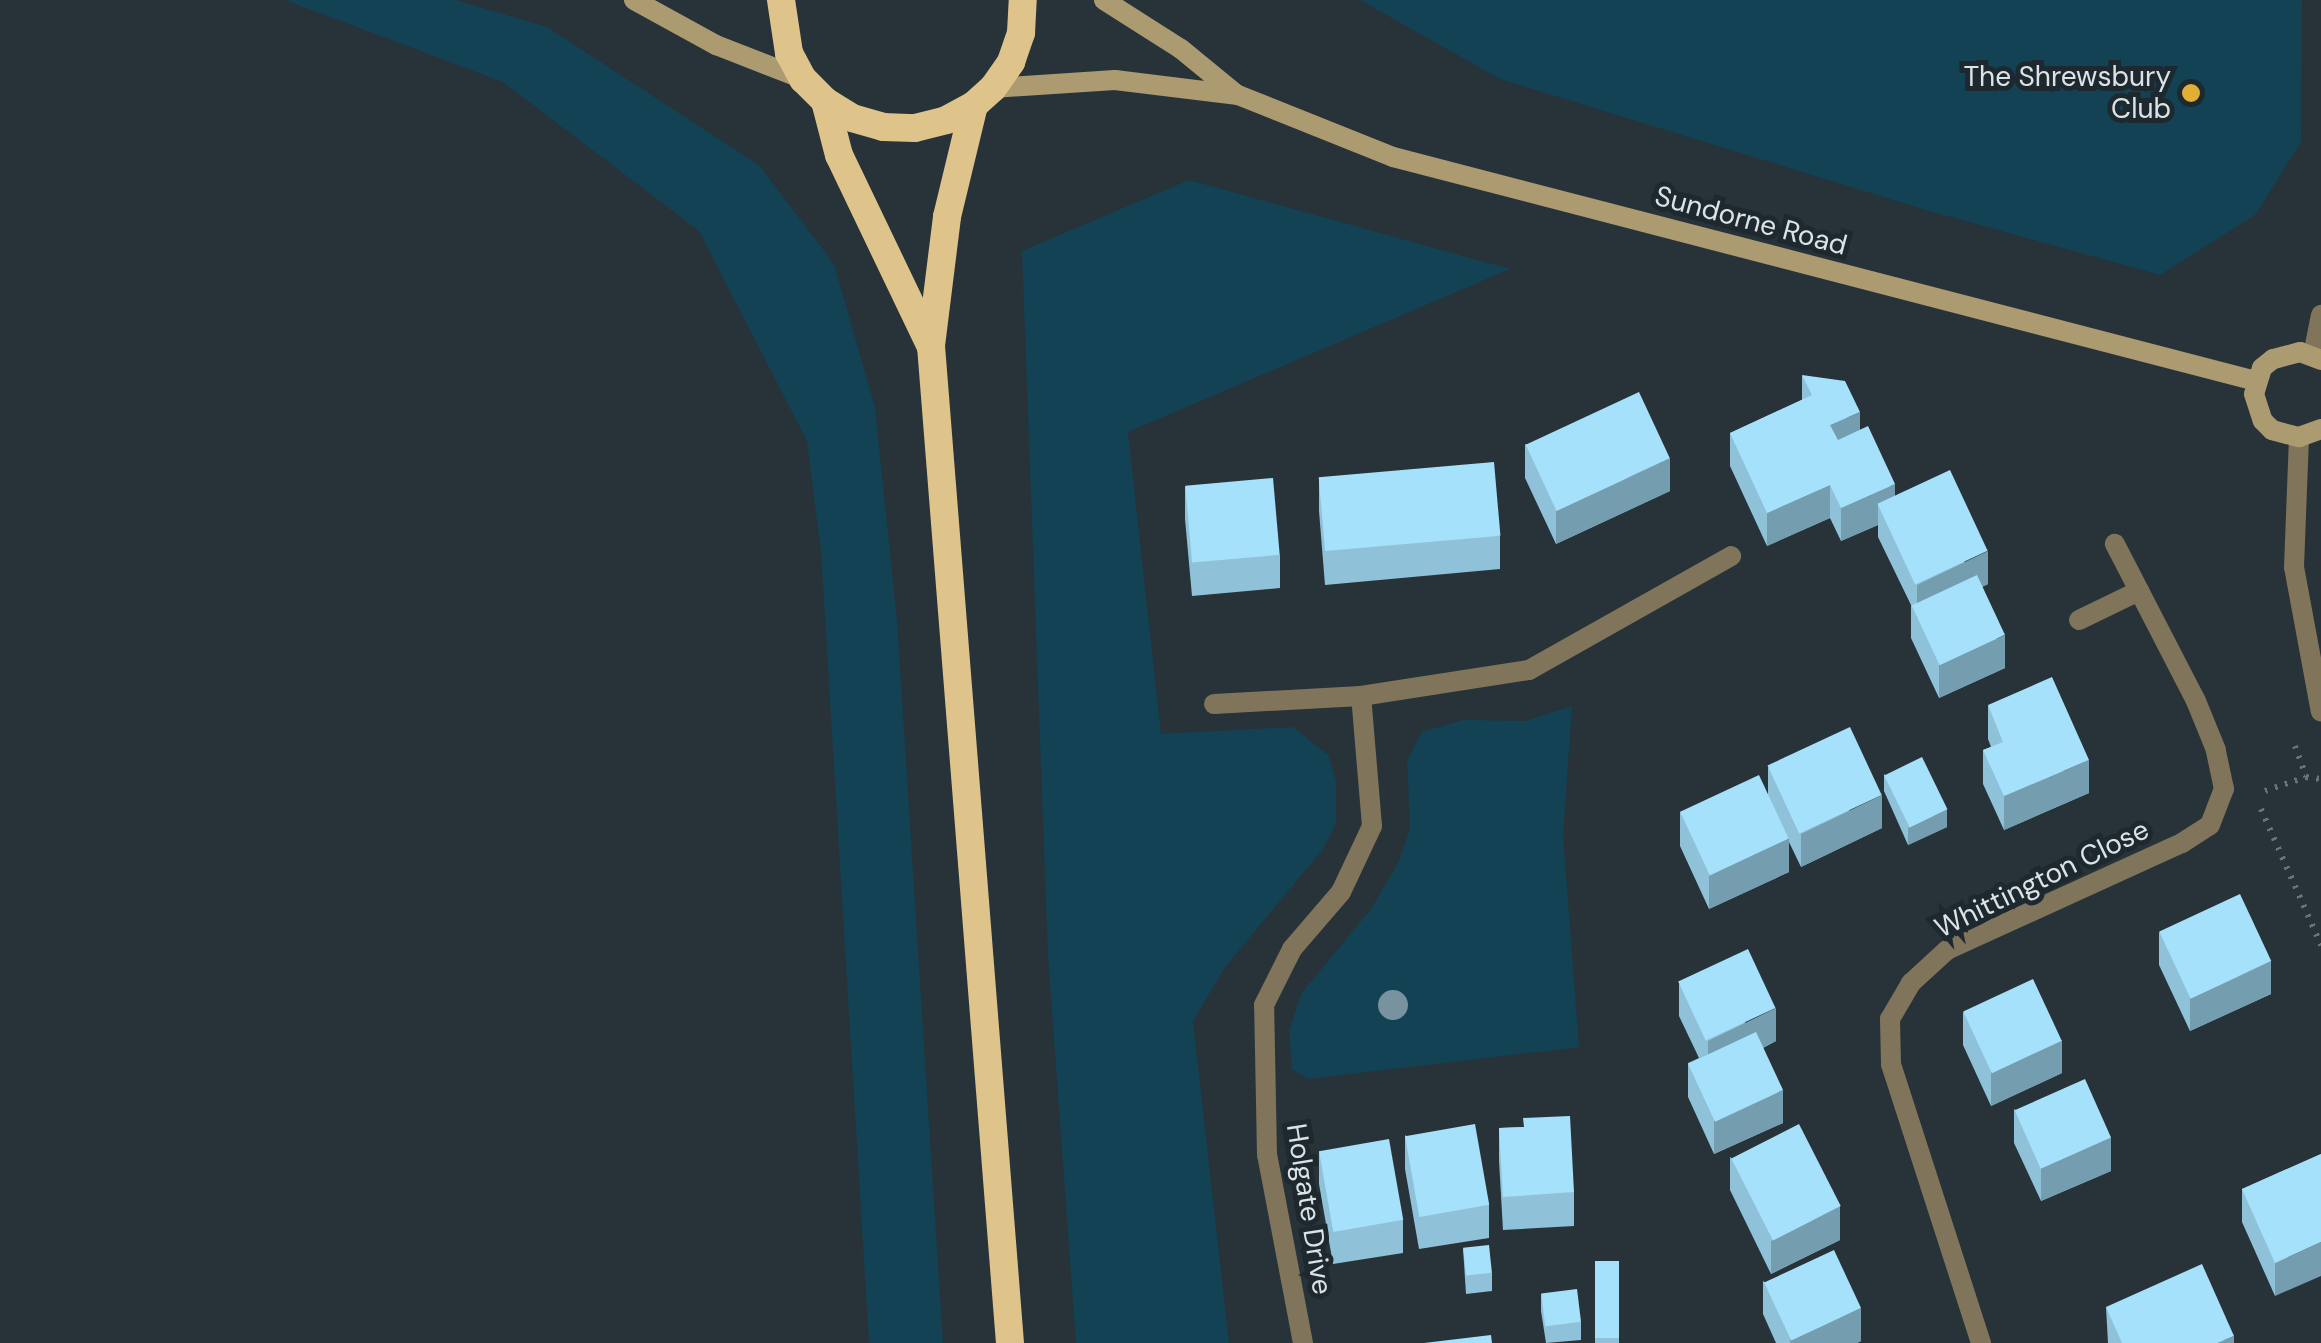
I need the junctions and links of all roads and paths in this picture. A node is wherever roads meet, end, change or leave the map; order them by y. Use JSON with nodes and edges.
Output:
{"nodes":[{"id":1,"x":634,"y":0,"type":"edge"},
{"id":2,"x":781,"y":0,"type":"edge"},
{"id":3,"x":1024,"y":0,"type":"edge"},
{"id":4,"x":1104,"y":0,"type":"edge"},
{"id":5,"x":803,"y":79,"type":"junction"},
{"id":6,"x":1238,"y":95,"type":"junction"},
{"id":7,"x":984,"y":96,"type":"junction"},
{"id":8,"x":825,"y":101,"type":"junction"},
{"id":9,"x":2321,"y":316,"type":"edge"},
{"id":10,"x":931,"y":346,"type":"junction"},
{"id":11,"x":2317,"y":357,"type":"edge"},
{"id":12,"x":2256,"y":381,"type":"junction"},
{"id":13,"x":2321,"y":429,"type":"edge"},
{"id":14,"x":2299,"y":437,"type":"junction"},
{"id":15,"x":2115,"y":544,"type":"dead end"},
{"id":16,"x":1731,"y":556,"type":"dead end"},
{"id":17,"x":2139,"y":591,"type":"junction"},
{"id":18,"x":2080,"y":620,"type":"dead end"},
{"id":19,"x":1360,"y":696,"type":"junction"},
{"id":20,"x":1214,"y":704,"type":"dead end"},
{"id":21,"x":2321,"y":712,"type":"edge"},
{"id":22,"x":2294,"y":747,"type":"dead end"},
{"id":23,"x":2321,"y":779,"type":"edge"},
{"id":24,"x":2255,"y":795,"type":"dead end"},
{"id":25,"x":2321,"y":945,"type":"edge"},
{"id":26,"x":1010,"y":1343,"type":"edge"},
{"id":27,"x":1303,"y":1343,"type":"edge"},
{"id":28,"x":1981,"y":1343,"type":"edge"}],
"edges":[{"from":1,"to":5,"type":"main road"},
{"from":2,"to":5,"type":"highway"},
{"from":3,"to":7,"type":"highway"},
{"from":4,"to":6,"type":"main road","name":"Sundorne Road"},
{"from":5,"to":8,"type":"highway"},
{"from":6,"to":7,"type":"main road","name":"Sundorne Road"},
{"from":6,"to":12,"type":"main road","name":"Sundorne Road"},
{"from":7,"to":8,"type":"highway"},
{"from":7,"to":10,"type":"highway"},
{"from":8,"to":10,"type":"highway"},
{"from":9,"to":11,"type":"street"},
{"from":10,"to":26,"type":"highway"},
{"from":11,"to":12,"type":"main road"},
{"from":12,"to":14,"type":"main road"},
{"from":13,"to":14,"type":"main road"},
{"from":14,"to":21,"type":"street"},
{"from":15,"to":17,"type":"street","name":"Whittington Close"},
{"from":16,"to":19,"type":"street"},
{"from":17,"to":18,"type":"street"},
{"from":17,"to":28,"type":"street","name":"Whittington Close"},
{"from":19,"to":20,"type":"street"},
{"from":19,"to":27,"type":"street","name":"Holgate Drive"},
{"from":22,"to":23,"type":"path"},
{"from":24,"to":25,"type":"path"}]}
